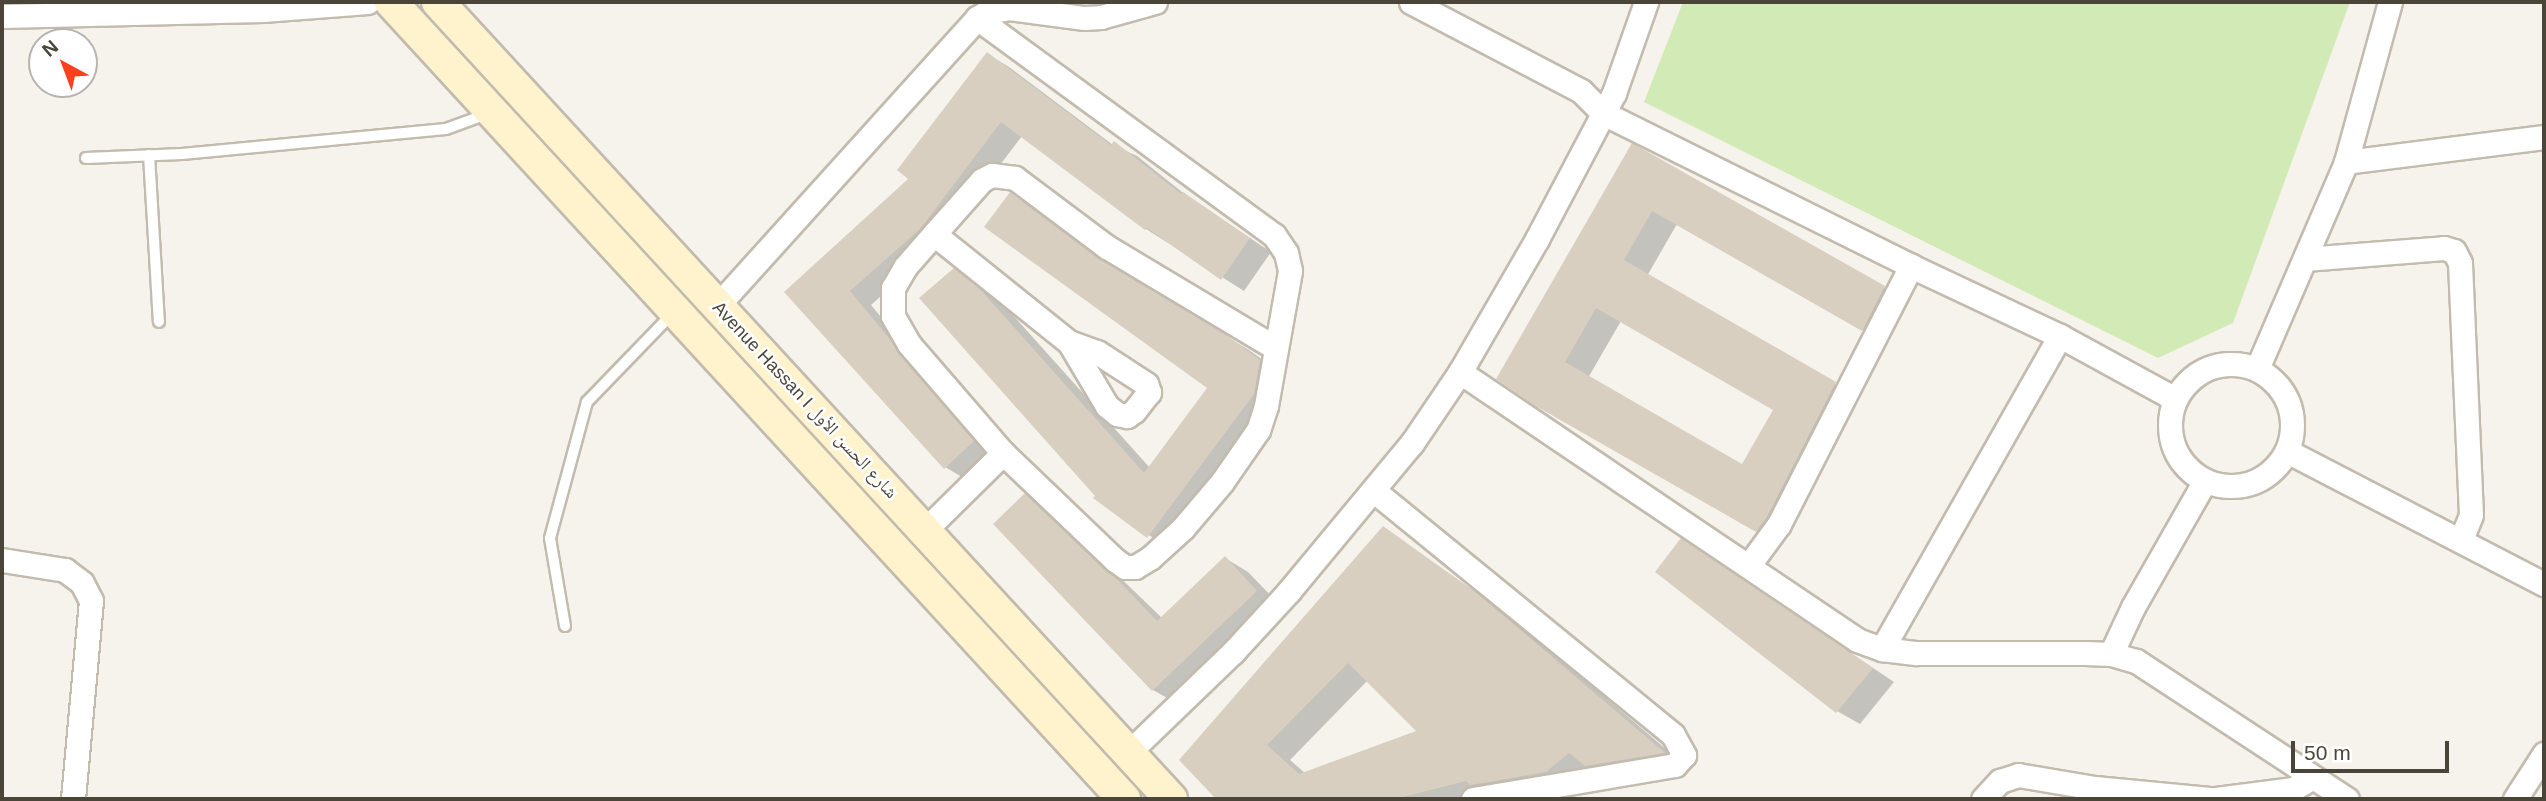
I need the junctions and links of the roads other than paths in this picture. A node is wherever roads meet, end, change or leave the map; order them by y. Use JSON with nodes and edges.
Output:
{"nodes":[{"id":1,"x":368,"y":2,"type":"edge"},
{"id":2,"x":391,"y":2,"type":"edge"},
{"id":3,"x":438,"y":2,"type":"edge"},
{"id":4,"x":1155,"y":2,"type":"edge"},
{"id":5,"x":1411,"y":2,"type":"edge"},
{"id":6,"x":1646,"y":2,"type":"edge"},
{"id":7,"x":2390,"y":2,"type":"edge"},
{"id":8,"x":260,"y":6,"type":"edge"},
{"id":9,"x":2,"y":16,"type":"edge"},
{"id":10,"x":977,"y":18,"type":"junction"},
{"id":11,"x":490,"y":113,"type":"junction"},
{"id":12,"x":1603,"y":113,"type":"junction"},
{"id":13,"x":2544,"y":137,"type":"edge"},
{"id":14,"x":149,"y":155,"type":"junction"},
{"id":15,"x":86,"y":158,"type":"dead end"},
{"id":16,"x":2346,"y":162,"type":"junction"},
{"id":17,"x":934,"y":234,"type":"junction"},
{"id":18,"x":2305,"y":259,"type":"junction"},
{"id":19,"x":1911,"y":266,"type":"junction"},
{"id":20,"x":718,"y":305,"type":"junction"},
{"id":21,"x":676,"y":310,"type":"junction"},
{"id":22,"x":159,"y":322,"type":"dead end"},
{"id":23,"x":2060,"y":336,"type":"junction"},
{"id":24,"x":1069,"y":342,"type":"dead end"},
{"id":25,"x":1274,"y":347,"type":"junction"},
{"id":26,"x":2257,"y":369,"type":"junction"},
{"id":27,"x":1460,"y":372,"type":"junction"},
{"id":28,"x":2175,"y":399,"type":"junction"},
{"id":29,"x":2287,"y":451,"type":"junction"},
{"id":30,"x":1003,"y":453,"type":"junction"},
{"id":31,"x":2205,"y":481,"type":"junction"},
{"id":32,"x":1373,"y":490,"type":"junction"},
{"id":33,"x":925,"y":530,"type":"junction"},
{"id":34,"x":2460,"y":540,"type":"junction"},
{"id":35,"x":2,"y":560,"type":"edge"},
{"id":36,"x":1749,"y":565,"type":"junction"},
{"id":37,"x":2544,"y":584,"type":"edge"},
{"id":38,"x":565,"y":626,"type":"dead end"},
{"id":39,"x":1882,"y":649,"type":"junction"},
{"id":40,"x":2111,"y":654,"type":"junction"},
{"id":41,"x":1128,"y":753,"type":"junction"},
{"id":42,"x":2544,"y":754,"type":"edge"},
{"id":43,"x":2313,"y":777,"type":"junction"},
{"id":44,"x":73,"y":799,"type":"edge"},
{"id":45,"x":1124,"y":799,"type":"edge"},
{"id":46,"x":1171,"y":799,"type":"edge"},
{"id":47,"x":1473,"y":799,"type":"edge"},
{"id":48,"x":1983,"y":799,"type":"edge"},
{"id":49,"x":2208,"y":799,"type":"edge"},
{"id":50,"x":2216,"y":799,"type":"edge"},
{"id":51,"x":2347,"y":799,"type":"edge"},
{"id":52,"x":2515,"y":799,"type":"edge"}],
"edges":[{"from":1,"to":8,"type":"street"},
{"from":2,"to":11,"type":"main road"},
{"from":3,"to":20,"type":"main road","name":"Avenue Hassan I شارع الحسن الأول"},
{"from":4,"to":10,"type":"street"},
{"from":5,"to":12,"type":"street"},
{"from":6,"to":12,"type":"street"},
{"from":7,"to":16,"type":"street"},
{"from":8,"to":9,"type":"street"},
{"from":10,"to":20,"type":"street"},
{"from":10,"to":25,"type":"street"},
{"from":11,"to":14,"type":"lane"},
{"from":11,"to":21,"type":"main road"},
{"from":12,"to":19,"type":"street"},
{"from":12,"to":27,"type":"street"},
{"from":13,"to":16,"type":"street"},
{"from":14,"to":15,"type":"lane"},
{"from":14,"to":22,"type":"lane"},
{"from":16,"to":18,"type":"street"},
{"from":17,"to":24,"type":"street"},
{"from":17,"to":25,"type":"street"},
{"from":17,"to":30,"type":"street"},
{"from":18,"to":26,"type":"street"},
{"from":18,"to":34,"type":"street"},
{"from":19,"to":23,"type":"street"},
{"from":19,"to":36,"type":"street"},
{"from":20,"to":33,"type":"main road","name":"Avenue Hassan I شارع الحسن الأول"},
{"from":21,"to":38,"type":"lane"},
{"from":21,"to":45,"type":"main road"},
{"from":23,"to":28,"type":"street"},
{"from":23,"to":39,"type":"street"},
{"from":25,"to":30,"type":"street"},
{"from":26,"to":28,"type":"street"},
{"from":26,"to":29,"type":"street"},
{"from":27,"to":32,"type":"street"},
{"from":27,"to":36,"type":"street"},
{"from":28,"to":31,"type":"street"},
{"from":29,"to":31,"type":"street"},
{"from":29,"to":34,"type":"street"},
{"from":30,"to":33,"type":"street"},
{"from":31,"to":40,"type":"street"},
{"from":32,"to":41,"type":"street"},
{"from":32,"to":47,"type":"street"},
{"from":33,"to":41,"type":"main road","name":"Avenue Hassan I شارع الحسن الأول"},
{"from":34,"to":37,"type":"street"},
{"from":35,"to":44,"type":"street"},
{"from":36,"to":39,"type":"street"},
{"from":39,"to":40,"type":"street"},
{"from":40,"to":43,"type":"street"},
{"from":41,"to":46,"type":"main road","name":"Avenue Hassan I شارع الحسن الأول"},
{"from":42,"to":52,"type":"street"},
{"from":43,"to":50,"type":"street"},
{"from":43,"to":51,"type":"street"},
{"from":48,"to":49,"type":"street"}]}
